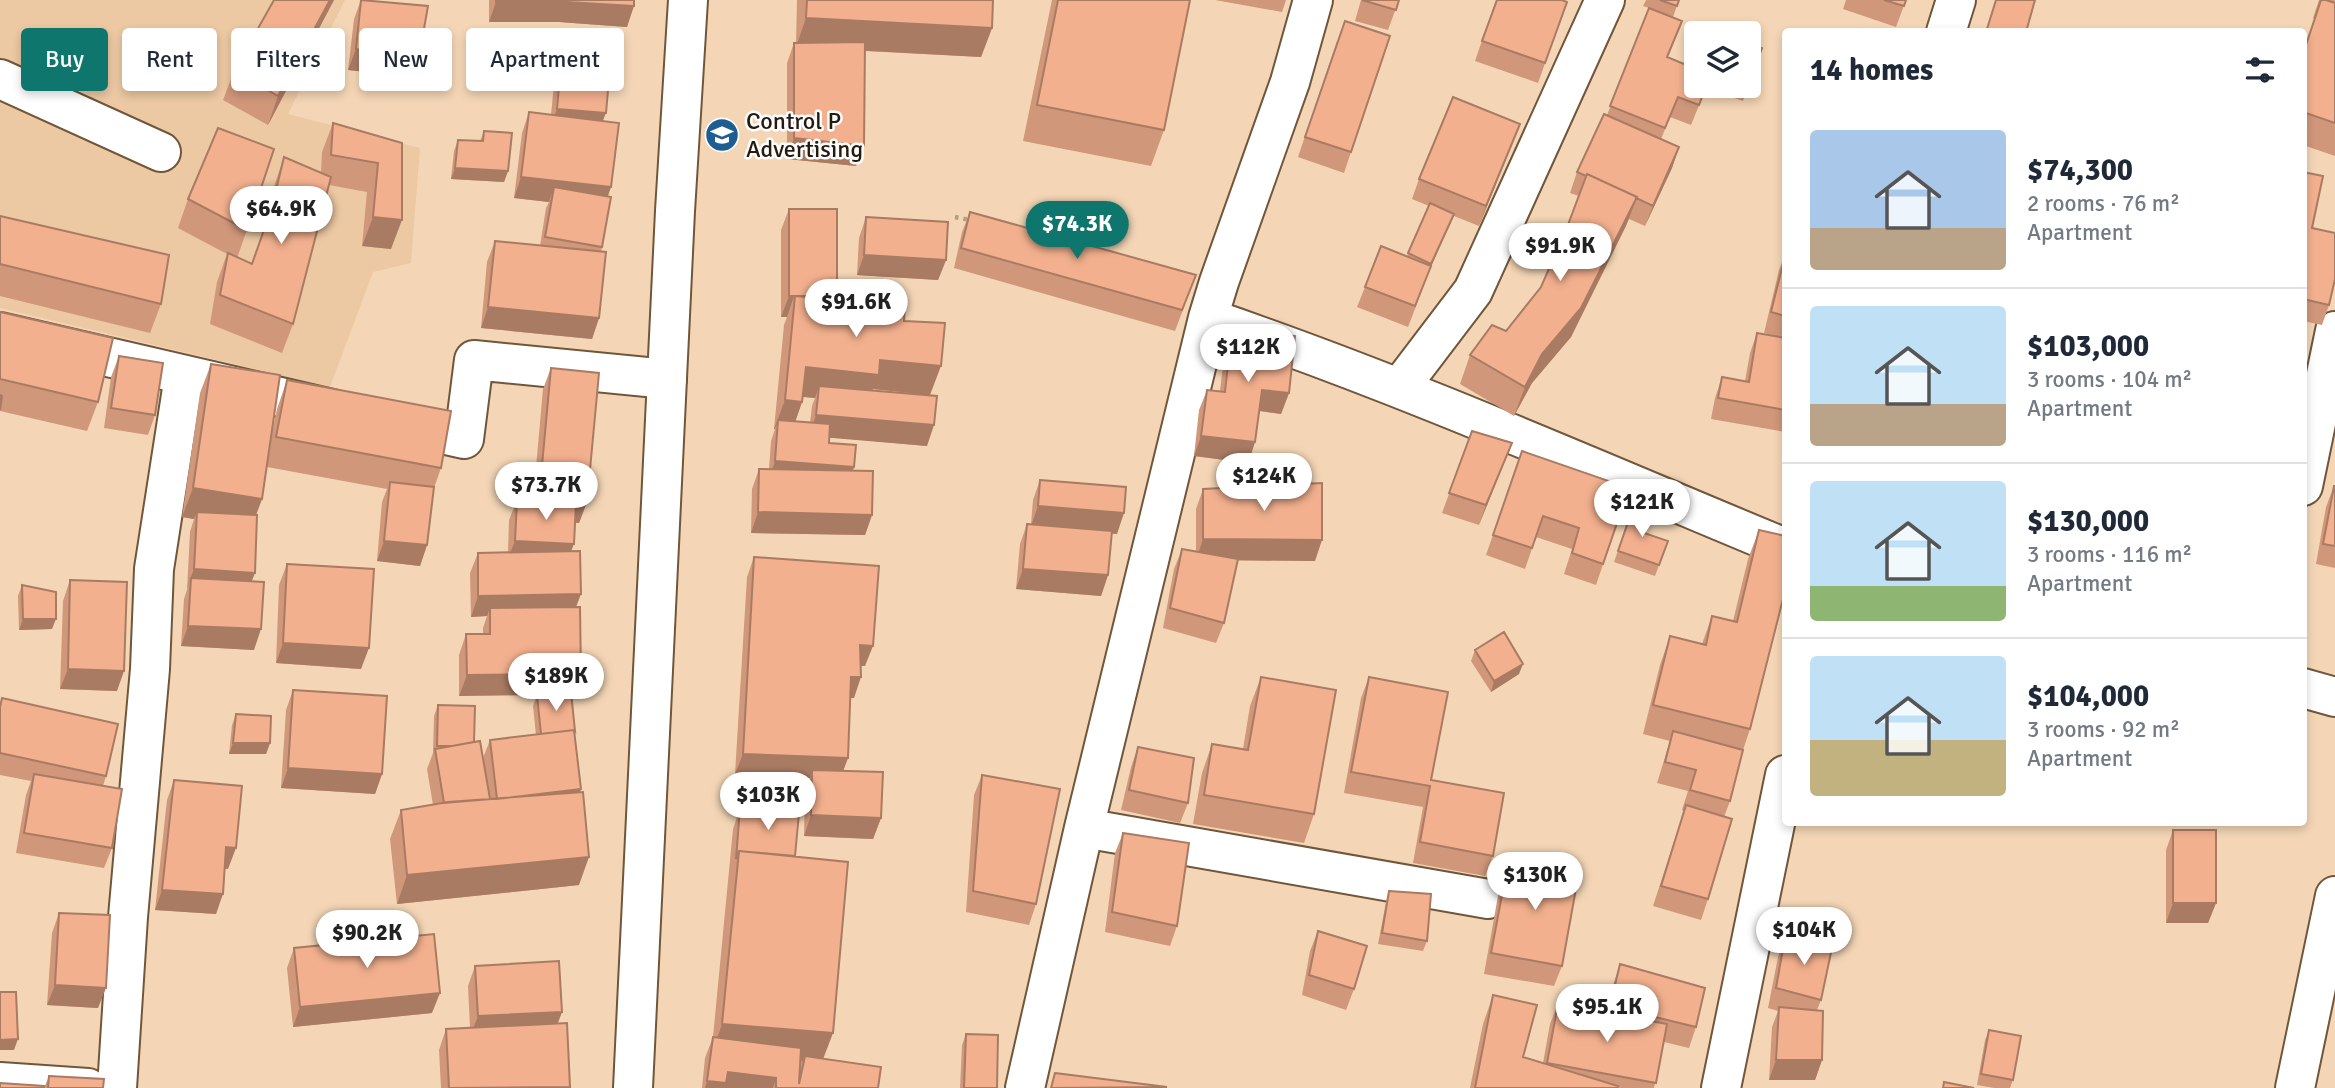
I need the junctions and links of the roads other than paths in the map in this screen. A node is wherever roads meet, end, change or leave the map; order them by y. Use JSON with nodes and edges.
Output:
{"nodes":[{"id":1,"x":688,"y":0,"type":"edge"},
{"id":2,"x":1313,"y":0,"type":"edge"},
{"id":3,"x":1605,"y":0,"type":"edge"},
{"id":4,"x":1956,"y":0,"type":"edge"},
{"id":5,"x":1946,"y":28,"type":"edge"},
{"id":6,"x":0,"y":79,"type":"edge"},
{"id":7,"x":161,"y":152,"type":"dead end"},
{"id":8,"x":1209,"y":318,"type":"junction"},
{"id":9,"x":0,"y":331,"type":"edge"},
{"id":10,"x":2335,"y":331,"type":"edge"},
{"id":11,"x":184,"y":376,"type":"junction"},
{"id":12,"x":667,"y":379,"type":"junction"},
{"id":13,"x":1400,"y":387,"type":"junction"},
{"id":14,"x":2307,"y":467,"type":"edge"},
{"id":15,"x":1782,"y":547,"type":"edge"},
{"id":16,"x":2307,"y":689,"type":"edge"},
{"id":17,"x":2335,"y":697,"type":"edge"},
{"id":18,"x":1782,"y":790,"type":"edge"},
{"id":19,"x":1084,"y":828,"type":"junction"},
{"id":20,"x":2335,"y":896,"type":"edge"},
{"id":21,"x":1488,"y":899,"type":"dead end"},
{"id":22,"x":0,"y":1082,"type":"edge"},
{"id":23,"x":88,"y":1088,"type":"edge"},
{"id":24,"x":117,"y":1088,"type":"edge"},
{"id":25,"x":633,"y":1088,"type":"edge"},
{"id":26,"x":1024,"y":1088,"type":"edge"},
{"id":27,"x":1721,"y":1088,"type":"edge"},
{"id":28,"x":2295,"y":1088,"type":"edge"}],
"edges":[{"from":1,"to":12,"type":"street"},
{"from":2,"to":8,"type":"street"},
{"from":3,"to":13,"type":"street"},
{"from":4,"to":5,"type":"street"},
{"from":6,"to":7,"type":"street"},
{"from":8,"to":13,"type":"street"},
{"from":8,"to":19,"type":"street"},
{"from":9,"to":11,"type":"street"},
{"from":10,"to":14,"type":"street"},
{"from":11,"to":12,"type":"street"},
{"from":11,"to":24,"type":"street"},
{"from":12,"to":25,"type":"street"},
{"from":13,"to":15,"type":"street"},
{"from":16,"to":17,"type":"street"},
{"from":18,"to":27,"type":"street"},
{"from":19,"to":21,"type":"street"},
{"from":19,"to":26,"type":"street"},
{"from":20,"to":28,"type":"street"},
{"from":22,"to":23,"type":"street"}]}
